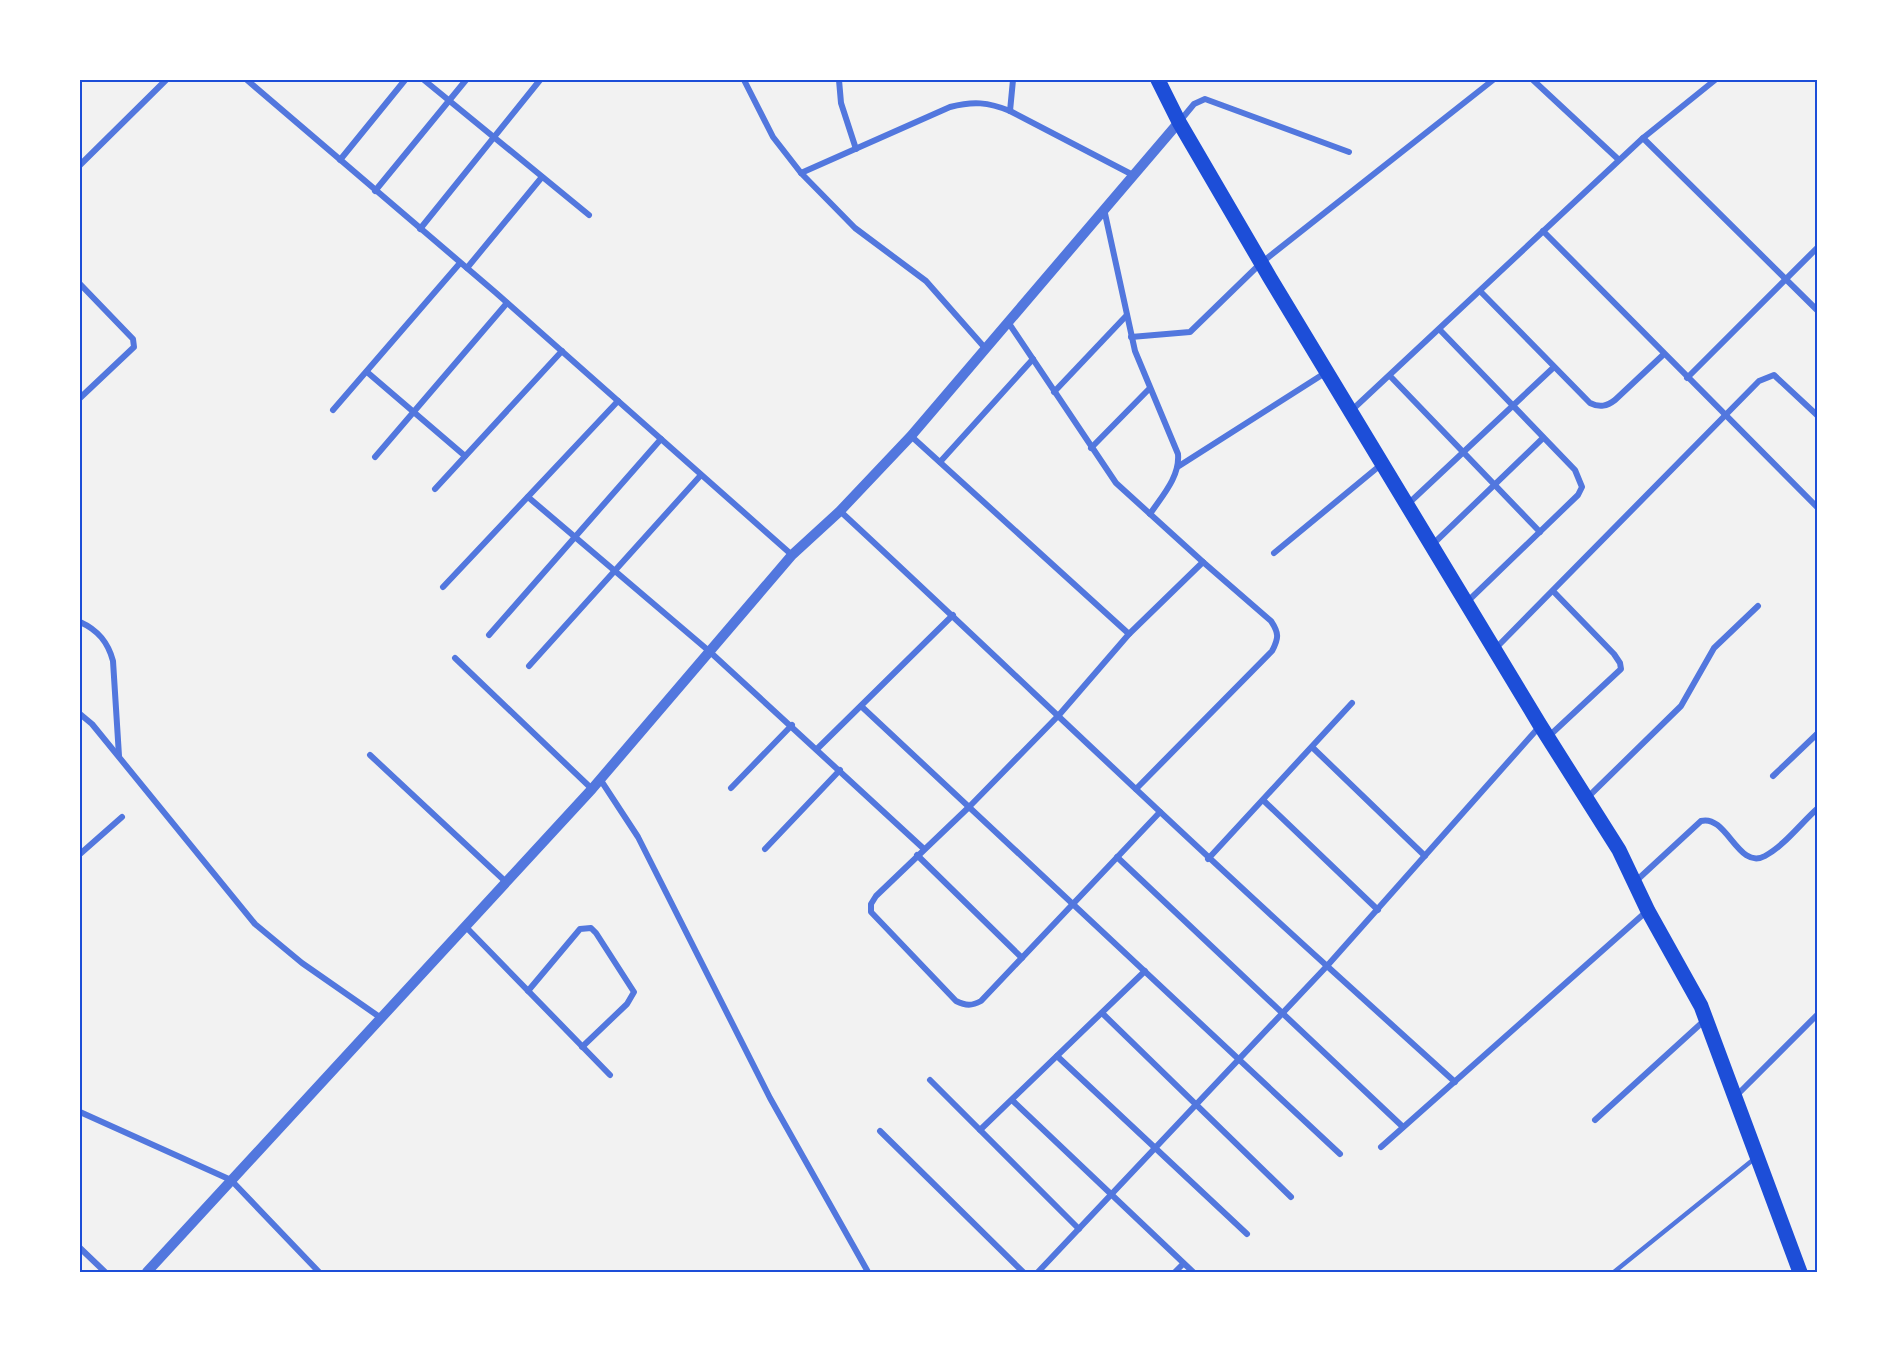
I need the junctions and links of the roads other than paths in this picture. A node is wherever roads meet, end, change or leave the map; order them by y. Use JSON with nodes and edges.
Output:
{"nodes":[{"id":1,"x":166,"y":80,"type":"edge"},
{"id":2,"x":247,"y":80,"type":"edge"},
{"id":3,"x":405,"y":80,"type":"edge"},
{"id":4,"x":424,"y":80,"type":"edge"},
{"id":5,"x":466,"y":80,"type":"edge"},
{"id":6,"x":540,"y":80,"type":"edge"},
{"id":7,"x":744,"y":80,"type":"edge"},
{"id":8,"x":839,"y":80,"type":"edge"},
{"id":9,"x":1012,"y":80,"type":"edge"},
{"id":10,"x":1158,"y":80,"type":"edge"},
{"id":11,"x":1493,"y":80,"type":"edge"},
{"id":12,"x":1533,"y":80,"type":"edge"},
{"id":13,"x":1715,"y":80,"type":"edge"},
{"id":14,"x":449,"y":100,"type":"junction"},
{"id":15,"x":1010,"y":111,"type":"junction"},
{"id":16,"x":1179,"y":122,"type":"junction"},
{"id":17,"x":493,"y":137,"type":"junction"},
{"id":18,"x":1643,"y":138,"type":"junction"},
{"id":19,"x":856,"y":149,"type":"junction"},
{"id":20,"x":1349,"y":152,"type":"dead end"},
{"id":21,"x":340,"y":160,"type":"junction"},
{"id":22,"x":1619,"y":160,"type":"junction"},
{"id":23,"x":80,"y":165,"type":"edge"},
{"id":24,"x":801,"y":174,"type":"junction"},
{"id":25,"x":1133,"y":175,"type":"junction"},
{"id":26,"x":542,"y":177,"type":"junction"},
{"id":27,"x":375,"y":191,"type":"junction"},
{"id":28,"x":1104,"y":209,"type":"junction"},
{"id":29,"x":589,"y":215,"type":"dead end"},
{"id":30,"x":420,"y":228,"type":"junction"},
{"id":31,"x":1543,"y":231,"type":"junction"},
{"id":32,"x":1818,"y":247,"type":"edge"},
{"id":33,"x":460,"y":263,"type":"junction"},
{"id":34,"x":1262,"y":263,"type":"junction"},
{"id":35,"x":466,"y":268,"type":"junction"},
{"id":36,"x":1785,"y":279,"type":"junction"},
{"id":37,"x":81,"y":289,"type":"edge"},
{"id":38,"x":1480,"y":291,"type":"junction"},
{"id":39,"x":507,"y":303,"type":"junction"},
{"id":40,"x":1818,"y":311,"type":"edge"},
{"id":41,"x":1126,"y":316,"type":"junction"},
{"id":42,"x":1008,"y":321,"type":"junction"},
{"id":43,"x":1440,"y":330,"type":"junction"},
{"id":44,"x":1131,"y":337,"type":"junction"},
{"id":45,"x":985,"y":348,"type":"junction"},
{"id":46,"x":562,"y":351,"type":"junction"},
{"id":47,"x":1664,"y":354,"type":"junction"},
{"id":48,"x":1033,"y":359,"type":"junction"},
{"id":49,"x":1554,"y":367,"type":"junction"},
{"id":50,"x":1327,"y":371,"type":"junction"},
{"id":51,"x":367,"y":372,"type":"junction"},
{"id":52,"x":1390,"y":376,"type":"junction"},
{"id":53,"x":1687,"y":378,"type":"junction"},
{"id":54,"x":1149,"y":389,"type":"junction"},
{"id":55,"x":1054,"y":392,"type":"junction"},
{"id":56,"x":80,"y":398,"type":"edge"},
{"id":57,"x":618,"y":401,"type":"junction"},
{"id":58,"x":1512,"y":406,"type":"junction"},
{"id":59,"x":333,"y":410,"type":"dead end"},
{"id":60,"x":1351,"y":411,"type":"junction"},
{"id":61,"x":414,"y":412,"type":"junction"},
{"id":62,"x":1726,"y":416,"type":"junction"},
{"id":63,"x":1818,"y":416,"type":"edge"},
{"id":64,"x":911,"y":436,"type":"junction"},
{"id":65,"x":1543,"y":438,"type":"junction"},
{"id":66,"x":661,"y":439,"type":"junction"},
{"id":67,"x":1091,"y":447,"type":"junction"},
{"id":68,"x":1463,"y":452,"type":"junction"},
{"id":69,"x":465,"y":456,"type":"junction"},
{"id":70,"x":375,"y":457,"type":"dead end"},
{"id":71,"x":940,"y":462,"type":"junction"},
{"id":72,"x":1383,"y":463,"type":"junction"},
{"id":73,"x":1179,"y":466,"type":"junction"},
{"id":74,"x":701,"y":475,"type":"junction"},
{"id":75,"x":1494,"y":485,"type":"junction"},
{"id":76,"x":435,"y":489,"type":"dead end"},
{"id":77,"x":528,"y":497,"type":"junction"},
{"id":78,"x":1408,"y":505,"type":"junction"},
{"id":79,"x":1818,"y":508,"type":"edge"},
{"id":80,"x":840,"y":511,"type":"junction"},
{"id":81,"x":1150,"y":514,"type":"junction"},
{"id":82,"x":1540,"y":532,"type":"junction"},
{"id":83,"x":575,"y":537,"type":"junction"},
{"id":84,"x":1432,"y":545,"type":"junction"},
{"id":85,"x":1274,"y":553,"type":"dead end"},
{"id":86,"x":792,"y":555,"type":"junction"},
{"id":87,"x":1203,"y":562,"type":"junction"},
{"id":88,"x":615,"y":571,"type":"junction"},
{"id":89,"x":443,"y":587,"type":"dead end"},
{"id":90,"x":1553,"y":591,"type":"junction"},
{"id":91,"x":1466,"y":602,"type":"junction"},
{"id":92,"x":1758,"y":606,"type":"dead end"},
{"id":93,"x":953,"y":615,"type":"junction"},
{"id":94,"x":80,"y":622,"type":"edge"},
{"id":95,"x":1129,"y":634,"type":"junction"},
{"id":96,"x":489,"y":635,"type":"dead end"},
{"id":97,"x":1495,"y":649,"type":"junction"},
{"id":98,"x":710,"y":651,"type":"junction"},
{"id":99,"x":455,"y":658,"type":"dead end"},
{"id":100,"x":529,"y":666,"type":"dead end"},
{"id":101,"x":1352,"y":703,"type":"dead end"},
{"id":102,"x":861,"y":706,"type":"junction"},
{"id":103,"x":80,"y":714,"type":"edge"},
{"id":104,"x":1059,"y":715,"type":"junction"},
{"id":105,"x":792,"y":725,"type":"junction"},
{"id":106,"x":1544,"y":731,"type":"junction"},
{"id":107,"x":1818,"y":733,"type":"edge"},
{"id":108,"x":1311,"y":747,"type":"junction"},
{"id":109,"x":817,"y":749,"type":"junction"},
{"id":110,"x":370,"y":755,"type":"dead end"},
{"id":111,"x":119,"y":757,"type":"junction"},
{"id":112,"x":840,"y":770,"type":"junction"},
{"id":113,"x":1773,"y":776,"type":"dead end"},
{"id":114,"x":600,"y":779,"type":"junction"},
{"id":115,"x":731,"y":788,"type":"dead end"},
{"id":116,"x":592,"y":789,"type":"junction"},
{"id":117,"x":1136,"y":789,"type":"junction"},
{"id":118,"x":1586,"y":798,"type":"junction"},
{"id":119,"x":1263,"y":800,"type":"junction"},
{"id":120,"x":969,"y":807,"type":"junction"},
{"id":121,"x":1818,"y":808,"type":"edge"},
{"id":122,"x":1160,"y":812,"type":"junction"},
{"id":123,"x":122,"y":817,"type":"dead end"},
{"id":124,"x":765,"y":849,"type":"dead end"},
{"id":125,"x":924,"y":849,"type":"junction"},
{"id":126,"x":80,"y":854,"type":"edge"},
{"id":127,"x":917,"y":855,"type":"junction"},
{"id":128,"x":1425,"y":856,"type":"junction"},
{"id":129,"x":1117,"y":858,"type":"junction"},
{"id":130,"x":1208,"y":859,"type":"junction"},
{"id":131,"x":506,"y":882,"type":"junction"},
{"id":132,"x":1634,"y":882,"type":"junction"},
{"id":133,"x":1073,"y":904,"type":"junction"},
{"id":134,"x":1378,"y":910,"type":"junction"},
{"id":135,"x":1648,"y":911,"type":"junction"},
{"id":136,"x":465,"y":926,"type":"junction"},
{"id":137,"x":1022,"y":958,"type":"junction"},
{"id":138,"x":1327,"y":966,"type":"junction"},
{"id":139,"x":1145,"y":971,"type":"junction"},
{"id":140,"x":528,"y":991,"type":"junction"},
{"id":141,"x":1102,"y":1013,"type":"junction"},
{"id":142,"x":1283,"y":1014,"type":"junction"},
{"id":143,"x":1818,"y":1014,"type":"edge"},
{"id":144,"x":381,"y":1018,"type":"junction"},
{"id":145,"x":1706,"y":1019,"type":"junction"},
{"id":146,"x":582,"y":1047,"type":"junction"},
{"id":147,"x":1057,"y":1056,"type":"junction"},
{"id":148,"x":1238,"y":1058,"type":"junction"},
{"id":149,"x":610,"y":1075,"type":"dead end"},
{"id":150,"x":930,"y":1080,"type":"dead end"},
{"id":151,"x":1455,"y":1082,"type":"junction"},
{"id":152,"x":1735,"y":1097,"type":"junction"},
{"id":153,"x":1012,"y":1100,"type":"junction"},
{"id":154,"x":1196,"y":1104,"type":"junction"},
{"id":155,"x":80,"y":1112,"type":"edge"},
{"id":156,"x":1595,"y":1120,"type":"dead end"},
{"id":157,"x":1403,"y":1127,"type":"junction"},
{"id":158,"x":980,"y":1130,"type":"junction"},
{"id":159,"x":880,"y":1131,"type":"dead end"},
{"id":160,"x":1381,"y":1147,"type":"dead end"},
{"id":161,"x":1155,"y":1148,"type":"junction"},
{"id":162,"x":1341,"y":1154,"type":"dead end"},
{"id":163,"x":1756,"y":1157,"type":"junction"},
{"id":164,"x":231,"y":1180,"type":"junction"},
{"id":165,"x":1111,"y":1195,"type":"junction"},
{"id":166,"x":1291,"y":1197,"type":"dead end"},
{"id":167,"x":1079,"y":1229,"type":"junction"},
{"id":168,"x":1247,"y":1234,"type":"dead end"},
{"id":169,"x":80,"y":1248,"type":"edge"},
{"id":170,"x":1183,"y":1263,"type":"junction"},
{"id":171,"x":105,"y":1272,"type":"edge"},
{"id":172,"x":147,"y":1272,"type":"edge"},
{"id":173,"x":319,"y":1272,"type":"edge"},
{"id":174,"x":868,"y":1272,"type":"edge"},
{"id":175,"x":1023,"y":1272,"type":"edge"},
{"id":176,"x":1038,"y":1272,"type":"edge"},
{"id":177,"x":1174,"y":1272,"type":"edge"},
{"id":178,"x":1193,"y":1272,"type":"edge"},
{"id":179,"x":1614,"y":1272,"type":"edge"},
{"id":180,"x":1800,"y":1272,"type":"edge"}],
"edges":[{"from":1,"to":23,"type":"street"},
{"from":2,"to":21,"type":"street"},
{"from":3,"to":21,"type":"street"},
{"from":4,"to":14,"type":"street"},
{"from":5,"to":14,"type":"street"},
{"from":6,"to":17,"type":"street"},
{"from":7,"to":24,"type":"street"},
{"from":8,"to":19,"type":"street"},
{"from":9,"to":15,"type":"street"},
{"from":10,"to":16,"type":"main road"},
{"from":11,"to":34,"type":"street"},
{"from":12,"to":22,"type":"street"},
{"from":13,"to":18,"type":"street"},
{"from":14,"to":17,"type":"street"},
{"from":14,"to":27,"type":"street"},
{"from":15,"to":19,"type":"street"},
{"from":15,"to":25,"type":"street"},
{"from":16,"to":20,"type":"street"},
{"from":16,"to":25,"type":"street"},
{"from":16,"to":34,"type":"main road"},
{"from":17,"to":26,"type":"street"},
{"from":17,"to":30,"type":"street"},
{"from":18,"to":22,"type":"street"},
{"from":18,"to":36,"type":"street"},
{"from":19,"to":24,"type":"street"},
{"from":21,"to":27,"type":"street"},
{"from":22,"to":31,"type":"street"},
{"from":24,"to":45,"type":"street"},
{"from":25,"to":28,"type":"street"},
{"from":26,"to":29,"type":"street"},
{"from":26,"to":35,"type":"street"},
{"from":27,"to":30,"type":"street"},
{"from":28,"to":41,"type":"street"},
{"from":28,"to":42,"type":"street"},
{"from":30,"to":33,"type":"street"},
{"from":31,"to":38,"type":"street"},
{"from":31,"to":47,"type":"street"},
{"from":32,"to":36,"type":"street"},
{"from":33,"to":35,"type":"street"},
{"from":33,"to":51,"type":"street"},
{"from":34,"to":44,"type":"street"},
{"from":34,"to":50,"type":"main road"},
{"from":35,"to":39,"type":"street"},
{"from":36,"to":40,"type":"street"},
{"from":36,"to":53,"type":"street"},
{"from":37,"to":56,"type":"street"},
{"from":38,"to":43,"type":"street"},
{"from":38,"to":49,"type":"street"},
{"from":39,"to":46,"type":"street"},
{"from":39,"to":61,"type":"street"},
{"from":41,"to":44,"type":"street"},
{"from":41,"to":55,"type":"street"},
{"from":42,"to":45,"type":"street"},
{"from":42,"to":48,"type":"street"},
{"from":43,"to":52,"type":"street"},
{"from":43,"to":58,"type":"street"},
{"from":44,"to":54,"type":"street"},
{"from":45,"to":64,"type":"street"},
{"from":46,"to":57,"type":"street"},
{"from":46,"to":69,"type":"street"},
{"from":47,"to":49,"type":"street"},
{"from":47,"to":53,"type":"street"},
{"from":48,"to":55,"type":"street"},
{"from":48,"to":71,"type":"street"},
{"from":49,"to":58,"type":"street"},
{"from":50,"to":60,"type":"main road"},
{"from":50,"to":73,"type":"street"},
{"from":51,"to":59,"type":"street"},
{"from":51,"to":61,"type":"street"},
{"from":52,"to":60,"type":"street"},
{"from":52,"to":68,"type":"street"},
{"from":53,"to":62,"type":"street"},
{"from":54,"to":67,"type":"street"},
{"from":54,"to":73,"type":"street"},
{"from":55,"to":67,"type":"street"},
{"from":57,"to":66,"type":"street"},
{"from":57,"to":77,"type":"street"},
{"from":58,"to":65,"type":"street"},
{"from":58,"to":68,"type":"street"},
{"from":60,"to":72,"type":"main road"},
{"from":61,"to":69,"type":"street"},
{"from":61,"to":70,"type":"street"},
{"from":62,"to":63,"type":"street"},
{"from":62,"to":79,"type":"street"},
{"from":62,"to":90,"type":"street"},
{"from":64,"to":71,"type":"street"},
{"from":64,"to":80,"type":"street"},
{"from":65,"to":75,"type":"street"},
{"from":65,"to":82,"type":"street"},
{"from":66,"to":74,"type":"street"},
{"from":66,"to":83,"type":"street"},
{"from":67,"to":81,"type":"street"},
{"from":68,"to":75,"type":"street"},
{"from":68,"to":78,"type":"street"},
{"from":69,"to":76,"type":"street"},
{"from":71,"to":95,"type":"street"},
{"from":72,"to":78,"type":"main road"},
{"from":72,"to":85,"type":"street"},
{"from":73,"to":81,"type":"street"},
{"from":74,"to":86,"type":"street"},
{"from":74,"to":88,"type":"street"},
{"from":75,"to":82,"type":"street"},
{"from":75,"to":84,"type":"street"},
{"from":77,"to":83,"type":"street"},
{"from":77,"to":89,"type":"street"},
{"from":78,"to":84,"type":"main road"},
{"from":80,"to":86,"type":"street"},
{"from":80,"to":93,"type":"street"},
{"from":81,"to":87,"type":"street"},
{"from":82,"to":91,"type":"street"},
{"from":83,"to":88,"type":"street"},
{"from":83,"to":96,"type":"street"},
{"from":84,"to":91,"type":"main road"},
{"from":86,"to":98,"type":"street"},
{"from":87,"to":95,"type":"street"},
{"from":87,"to":117,"type":"street"},
{"from":88,"to":98,"type":"street"},
{"from":88,"to":100,"type":"street"},
{"from":90,"to":97,"type":"street"},
{"from":90,"to":106,"type":"street"},
{"from":91,"to":97,"type":"main road"},
{"from":92,"to":118,"type":"street"},
{"from":93,"to":102,"type":"street"},
{"from":93,"to":104,"type":"street"},
{"from":94,"to":111,"type":"street"},
{"from":95,"to":104,"type":"street"},
{"from":97,"to":106,"type":"main road"},
{"from":98,"to":105,"type":"street"},
{"from":98,"to":114,"type":"street"},
{"from":99,"to":116,"type":"street"},
{"from":101,"to":108,"type":"street"},
{"from":102,"to":109,"type":"street"},
{"from":102,"to":120,"type":"street"},
{"from":103,"to":111,"type":"street"},
{"from":104,"to":117,"type":"street"},
{"from":104,"to":120,"type":"street"},
{"from":105,"to":109,"type":"street"},
{"from":105,"to":115,"type":"street"},
{"from":106,"to":118,"type":"main road"},
{"from":106,"to":128,"type":"street"},
{"from":107,"to":113,"type":"street"},
{"from":108,"to":119,"type":"street"},
{"from":108,"to":128,"type":"street"},
{"from":109,"to":112,"type":"street"},
{"from":110,"to":131,"type":"street"},
{"from":111,"to":144,"type":"street"},
{"from":112,"to":124,"type":"street"},
{"from":112,"to":125,"type":"street"},
{"from":114,"to":116,"type":"street"},
{"from":114,"to":174,"type":"street"},
{"from":116,"to":131,"type":"street"},
{"from":117,"to":122,"type":"street"},
{"from":118,"to":132,"type":"main road"},
{"from":119,"to":130,"type":"street"},
{"from":119,"to":134,"type":"street"},
{"from":120,"to":125,"type":"street"},
{"from":120,"to":133,"type":"street"},
{"from":121,"to":132,"type":"street"},
{"from":122,"to":129,"type":"street"},
{"from":122,"to":130,"type":"street"},
{"from":123,"to":126,"type":"street"},
{"from":125,"to":127,"type":"street"},
{"from":127,"to":137,"type":"street"},
{"from":127,"to":137,"type":"street"},
{"from":128,"to":134,"type":"street"},
{"from":129,"to":133,"type":"street"},
{"from":129,"to":142,"type":"street"},
{"from":130,"to":138,"type":"street"},
{"from":131,"to":136,"type":"street"},
{"from":132,"to":135,"type":"main road"},
{"from":133,"to":137,"type":"street"},
{"from":133,"to":139,"type":"street"},
{"from":134,"to":138,"type":"street"},
{"from":135,"to":145,"type":"main road"},
{"from":135,"to":151,"type":"street"},
{"from":136,"to":140,"type":"street"},
{"from":136,"to":144,"type":"street"},
{"from":138,"to":142,"type":"street"},
{"from":138,"to":151,"type":"street"},
{"from":139,"to":141,"type":"street"},
{"from":139,"to":148,"type":"street"},
{"from":140,"to":146,"type":"street"},
{"from":140,"to":146,"type":"street"},
{"from":141,"to":147,"type":"street"},
{"from":141,"to":154,"type":"street"},
{"from":142,"to":148,"type":"street"},
{"from":142,"to":157,"type":"street"},
{"from":143,"to":152,"type":"street"},
{"from":144,"to":164,"type":"street"},
{"from":145,"to":152,"type":"main road"},
{"from":145,"to":156,"type":"street"},
{"from":146,"to":149,"type":"street"},
{"from":147,"to":153,"type":"street"},
{"from":147,"to":161,"type":"street"},
{"from":148,"to":154,"type":"street"},
{"from":148,"to":162,"type":"street"},
{"from":150,"to":158,"type":"street"},
{"from":151,"to":157,"type":"street"},
{"from":152,"to":163,"type":"main road"},
{"from":153,"to":158,"type":"street"},
{"from":153,"to":165,"type":"street"},
{"from":154,"to":161,"type":"street"},
{"from":154,"to":166,"type":"street"},
{"from":155,"to":164,"type":"street"},
{"from":157,"to":160,"type":"street"},
{"from":158,"to":167,"type":"street"},
{"from":159,"to":175,"type":"street"},
{"from":161,"to":165,"type":"street"},
{"from":161,"to":168,"type":"street"},
{"from":163,"to":179,"type":"lane"},
{"from":163,"to":180,"type":"main road"},
{"from":164,"to":172,"type":"street"},
{"from":164,"to":173,"type":"street"},
{"from":165,"to":167,"type":"street"},
{"from":165,"to":170,"type":"street"},
{"from":167,"to":176,"type":"street"},
{"from":169,"to":171,"type":"street"},
{"from":170,"to":177,"type":"street"},
{"from":170,"to":178,"type":"street"}]}
